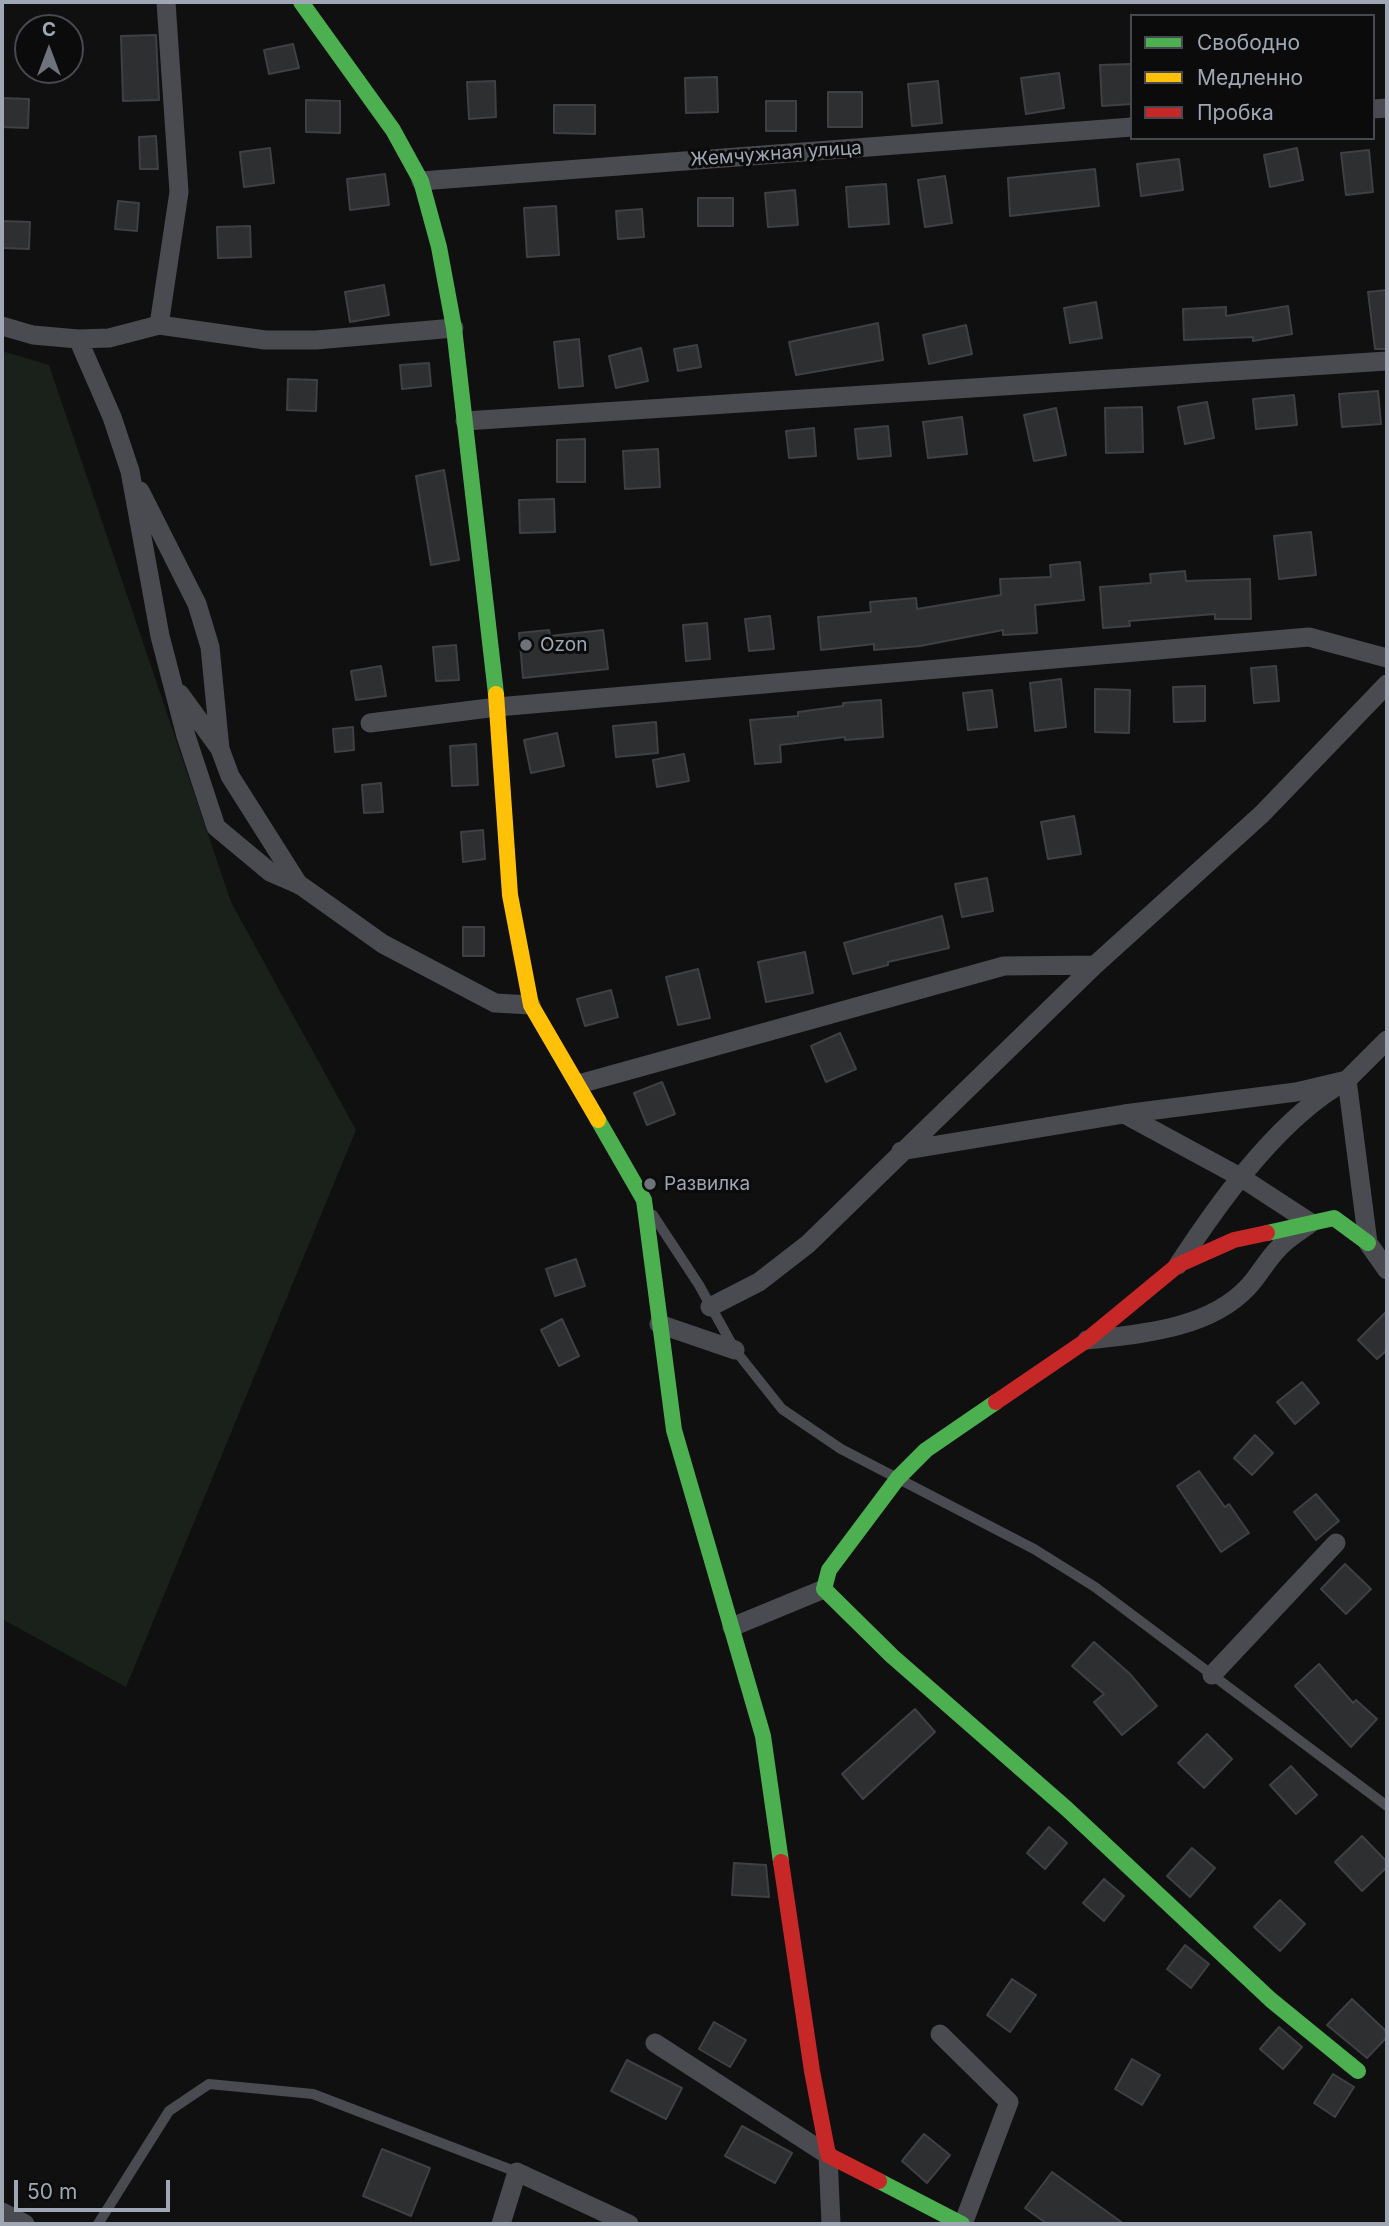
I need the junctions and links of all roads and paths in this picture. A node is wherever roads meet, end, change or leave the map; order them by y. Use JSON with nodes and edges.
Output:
{"nodes":[{"id":1,"x":166,"y":2,"type":"edge"},
{"id":2,"x":301,"y":2,"type":"edge"},
{"id":3,"x":1130,"y":127,"type":"edge"},
{"id":4,"x":421,"y":181,"type":"junction"},
{"id":5,"x":159,"y":325,"type":"junction"},
{"id":6,"x":2,"y":326,"type":"edge"},
{"id":7,"x":454,"y":328,"type":"junction"},
{"id":8,"x":78,"y":339,"type":"junction"},
{"id":9,"x":1387,"y":361,"type":"edge"},
{"id":10,"x":465,"y":421,"type":"junction"},
{"id":11,"x":130,"y":471,"type":"junction"},
{"id":12,"x":1387,"y":659,"type":"edge"},
{"id":13,"x":1387,"y":684,"type":"edge"},
{"id":14,"x":174,"y":686,"type":"junction"},
{"id":15,"x":497,"y":707,"type":"junction"},
{"id":16,"x":370,"y":723,"type":"dead end"},
{"id":17,"x":220,"y":749,"type":"junction"},
{"id":18,"x":300,"y":886,"type":"junction"},
{"id":19,"x":1095,"y":965,"type":"junction"},
{"id":20,"x":531,"y":1005,"type":"junction"},
{"id":21,"x":1387,"y":1040,"type":"edge"},
{"id":22,"x":1347,"y":1080,"type":"junction"},
{"id":23,"x":579,"y":1084,"type":"junction"},
{"id":24,"x":1125,"y":1114,"type":"junction"},
{"id":25,"x":901,"y":1151,"type":"junction"},
{"id":26,"x":1242,"y":1178,"type":"junction"},
{"id":27,"x":644,"y":1200,"type":"junction"},
{"id":28,"x":1311,"y":1223,"type":"junction"},
{"id":29,"x":1368,"y":1243,"type":"junction"},
{"id":30,"x":1178,"y":1265,"type":"junction"},
{"id":31,"x":1387,"y":1270,"type":"edge"},
{"id":32,"x":710,"y":1307,"type":"junction"},
{"id":33,"x":659,"y":1324,"type":"junction"},
{"id":34,"x":1087,"y":1340,"type":"junction"},
{"id":35,"x":734,"y":1350,"type":"junction"},
{"id":36,"x":898,"y":1478,"type":"junction"},
{"id":37,"x":1336,"y":1543,"type":"dead end"},
{"id":38,"x":824,"y":1589,"type":"junction"},
{"id":39,"x":732,"y":1627,"type":"junction"},
{"id":40,"x":1212,"y":1675,"type":"junction"},
{"id":41,"x":1387,"y":1805,"type":"edge"},
{"id":42,"x":940,"y":2034,"type":"dead end"},
{"id":43,"x":655,"y":2043,"type":"dead end"},
{"id":44,"x":1358,"y":2071,"type":"dead end"},
{"id":45,"x":828,"y":2155,"type":"junction"},
{"id":46,"x":517,"y":2172,"type":"junction"},
{"id":47,"x":2,"y":2212,"type":"edge"},
{"id":48,"x":25,"y":2224,"type":"edge"},
{"id":49,"x":98,"y":2224,"type":"edge"},
{"id":50,"x":501,"y":2224,"type":"edge"},
{"id":51,"x":629,"y":2224,"type":"edge"},
{"id":52,"x":831,"y":2224,"type":"edge"},
{"id":53,"x":963,"y":2224,"type":"edge"}],
"edges":[{"from":1,"to":5,"type":"street"},
{"from":2,"to":4,"type":"street"},
{"from":3,"to":4,"type":"street","name":"Жемчужная улица"},
{"from":4,"to":7,"type":"street"},
{"from":5,"to":7,"type":"street"},
{"from":5,"to":8,"type":"street"},
{"from":6,"to":8,"type":"street"},
{"from":7,"to":10,"type":"street"},
{"from":8,"to":11,"type":"street"},
{"from":9,"to":10,"type":"street"},
{"from":10,"to":15,"type":"street"},
{"from":11,"to":14,"type":"street"},
{"from":11,"to":17,"type":"street"},
{"from":12,"to":15,"type":"street"},
{"from":13,"to":19,"type":"street"},
{"from":14,"to":17,"type":"street"},
{"from":14,"to":18,"type":"street"},
{"from":15,"to":16,"type":"street"},
{"from":15,"to":20,"type":"street"},
{"from":17,"to":18,"type":"street"},
{"from":18,"to":20,"type":"street"},
{"from":19,"to":23,"type":"street"},
{"from":19,"to":25,"type":"street"},
{"from":20,"to":23,"type":"street"},
{"from":21,"to":22,"type":"street"},
{"from":22,"to":24,"type":"street"},
{"from":22,"to":26,"type":"street"},
{"from":22,"to":29,"type":"street"},
{"from":23,"to":27,"type":"street"},
{"from":24,"to":25,"type":"street"},
{"from":24,"to":26,"type":"street"},
{"from":25,"to":32,"type":"street"},
{"from":26,"to":28,"type":"street"},
{"from":26,"to":30,"type":"street"},
{"from":27,"to":32,"type":"lane"},
{"from":27,"to":33,"type":"street"},
{"from":28,"to":29,"type":"street"},
{"from":28,"to":30,"type":"street"},
{"from":28,"to":34,"type":"street"},
{"from":29,"to":31,"type":"street"},
{"from":30,"to":34,"type":"street"},
{"from":32,"to":35,"type":"lane"},
{"from":33,"to":35,"type":"street"},
{"from":33,"to":39,"type":"street"},
{"from":34,"to":36,"type":"street"},
{"from":35,"to":36,"type":"lane"},
{"from":36,"to":38,"type":"street"},
{"from":36,"to":40,"type":"lane"},
{"from":37,"to":40,"type":"street"},
{"from":38,"to":39,"type":"street"},
{"from":38,"to":44,"type":"street"},
{"from":39,"to":45,"type":"street"},
{"from":40,"to":41,"type":"lane"},
{"from":42,"to":53,"type":"street"},
{"from":43,"to":45,"type":"street"},
{"from":45,"to":52,"type":"street"},
{"from":45,"to":53,"type":"street"},
{"from":46,"to":49,"type":"lane"},
{"from":46,"to":50,"type":"street"},
{"from":46,"to":51,"type":"street"},
{"from":47,"to":48,"type":"street"}]}
